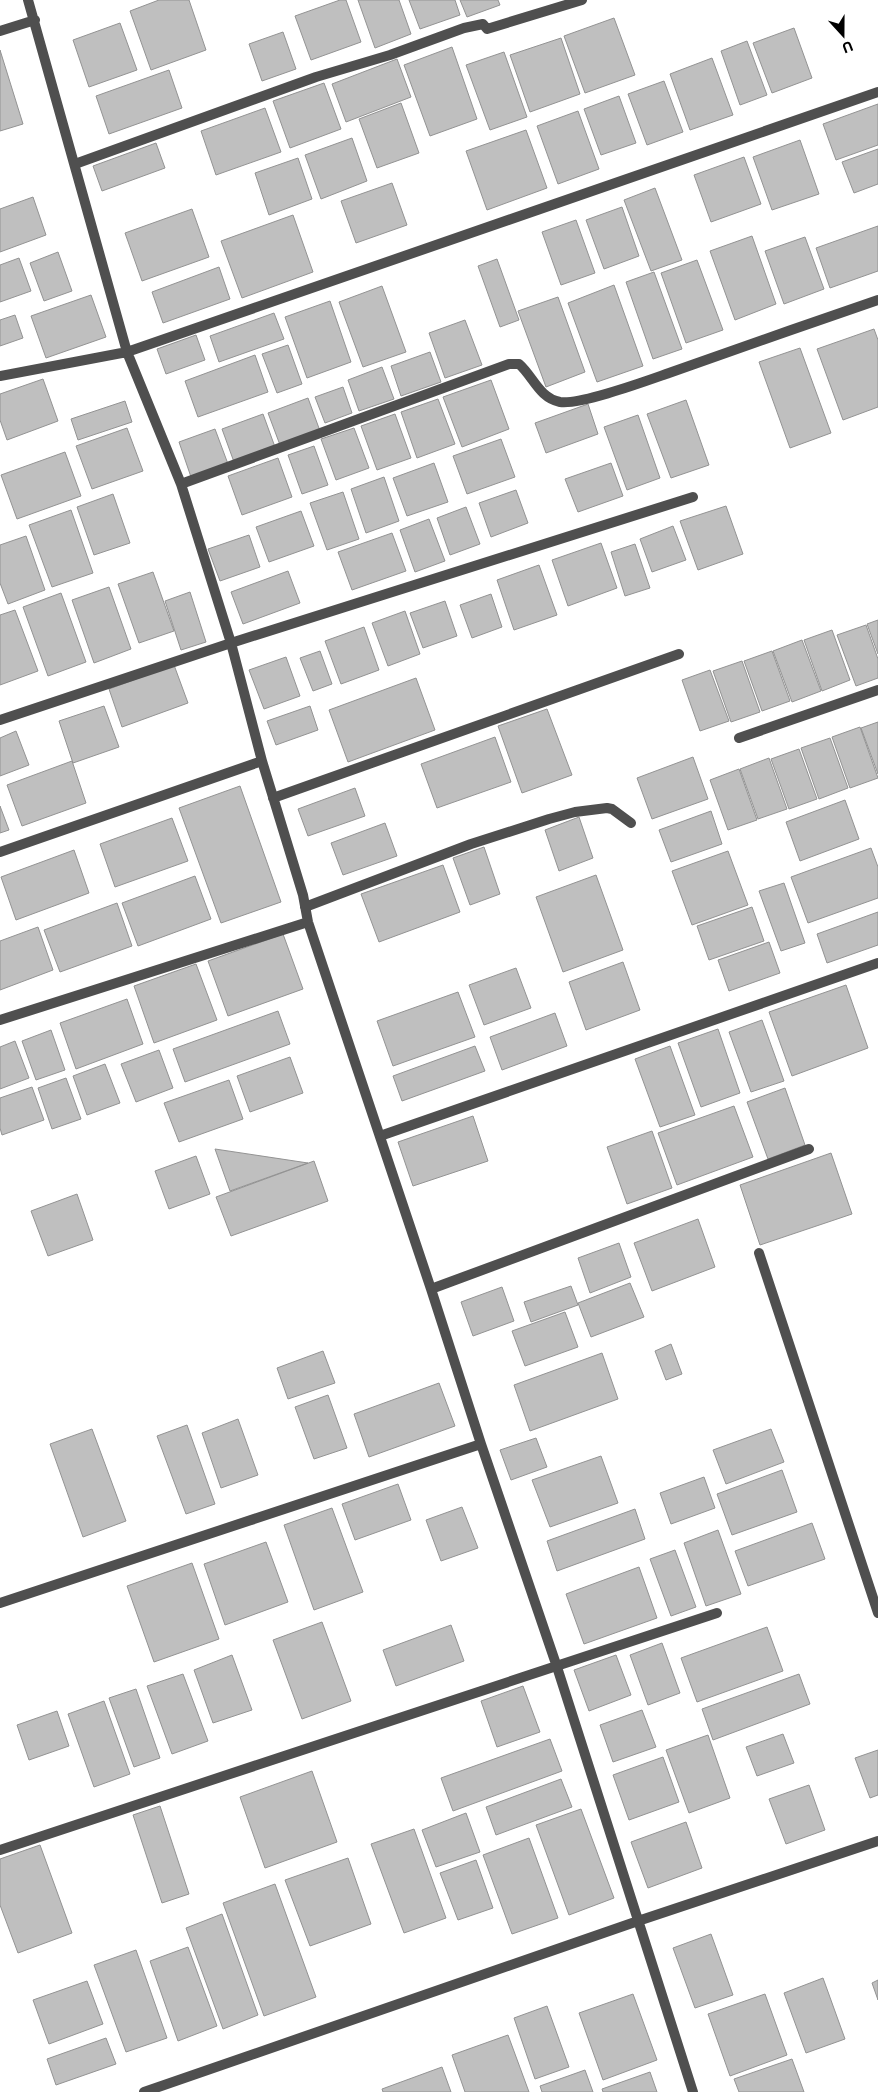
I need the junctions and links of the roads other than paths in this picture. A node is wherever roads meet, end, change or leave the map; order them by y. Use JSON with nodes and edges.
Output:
{"nodes":[{"id":1,"x":28,"y":0,"type":"edge"},
{"id":2,"x":582,"y":0,"type":"edge"},
{"id":3,"x":35,"y":20,"type":"junction"},
{"id":4,"x":0,"y":31,"type":"edge"},
{"id":5,"x":878,"y":92,"type":"edge"},
{"id":6,"x":75,"y":164,"type":"junction"},
{"id":7,"x":878,"y":300,"type":"edge"},
{"id":8,"x":127,"y":352,"type":"junction"},
{"id":9,"x":0,"y":376,"type":"edge"},
{"id":10,"x":181,"y":484,"type":"junction"},
{"id":11,"x":693,"y":497,"type":"dead end"},
{"id":12,"x":231,"y":643,"type":"junction"},
{"id":13,"x":679,"y":654,"type":"dead end"},
{"id":14,"x":878,"y":690,"type":"edge"},
{"id":15,"x":0,"y":720,"type":"edge"},
{"id":16,"x":739,"y":738,"type":"dead end"},
{"id":17,"x":262,"y":761,"type":"junction"},
{"id":18,"x":274,"y":798,"type":"junction"},
{"id":19,"x":631,"y":823,"type":"dead end"},
{"id":20,"x":0,"y":852,"type":"edge"},
{"id":21,"x":305,"y":907,"type":"junction"},
{"id":22,"x":308,"y":922,"type":"junction"},
{"id":23,"x":878,"y":963,"type":"edge"},
{"id":24,"x":0,"y":1020,"type":"edge"},
{"id":25,"x":380,"y":1136,"type":"junction"},
{"id":26,"x":809,"y":1149,"type":"dead end"},
{"id":27,"x":759,"y":1253,"type":"dead end"},
{"id":28,"x":431,"y":1289,"type":"junction"},
{"id":29,"x":481,"y":1444,"type":"junction"},
{"id":30,"x":0,"y":1603,"type":"edge"},
{"id":31,"x":716,"y":1613,"type":"dead end"},
{"id":32,"x":878,"y":1614,"type":"edge"},
{"id":33,"x":557,"y":1667,"type":"junction"},
{"id":34,"x":878,"y":1841,"type":"edge"},
{"id":35,"x":0,"y":1850,"type":"edge"},
{"id":36,"x":638,"y":1921,"type":"junction"},
{"id":37,"x":144,"y":2092,"type":"edge"},
{"id":38,"x":693,"y":2092,"type":"edge"}],
"edges":[{"from":1,"to":3,"type":"street"},
{"from":2,"to":6,"type":"street"},
{"from":3,"to":4,"type":"street"},
{"from":3,"to":6,"type":"street"},
{"from":5,"to":8,"type":"street"},
{"from":6,"to":8,"type":"street"},
{"from":7,"to":10,"type":"street"},
{"from":8,"to":9,"type":"street"},
{"from":8,"to":10,"type":"street"},
{"from":10,"to":12,"type":"street"},
{"from":11,"to":12,"type":"street"},
{"from":12,"to":15,"type":"street"},
{"from":12,"to":17,"type":"street"},
{"from":13,"to":18,"type":"street"},
{"from":14,"to":16,"type":"street"},
{"from":17,"to":18,"type":"street"},
{"from":17,"to":20,"type":"street"},
{"from":18,"to":21,"type":"street"},
{"from":19,"to":21,"type":"street"},
{"from":21,"to":22,"type":"street"},
{"from":22,"to":24,"type":"street"},
{"from":22,"to":25,"type":"street"},
{"from":23,"to":25,"type":"street"},
{"from":25,"to":28,"type":"street"},
{"from":26,"to":28,"type":"street"},
{"from":27,"to":32,"type":"street"},
{"from":28,"to":29,"type":"street"},
{"from":29,"to":30,"type":"street"},
{"from":29,"to":33,"type":"street"},
{"from":31,"to":33,"type":"street"},
{"from":33,"to":35,"type":"street"},
{"from":33,"to":36,"type":"street"},
{"from":34,"to":36,"type":"street"},
{"from":36,"to":37,"type":"street"},
{"from":36,"to":38,"type":"street"}]}
